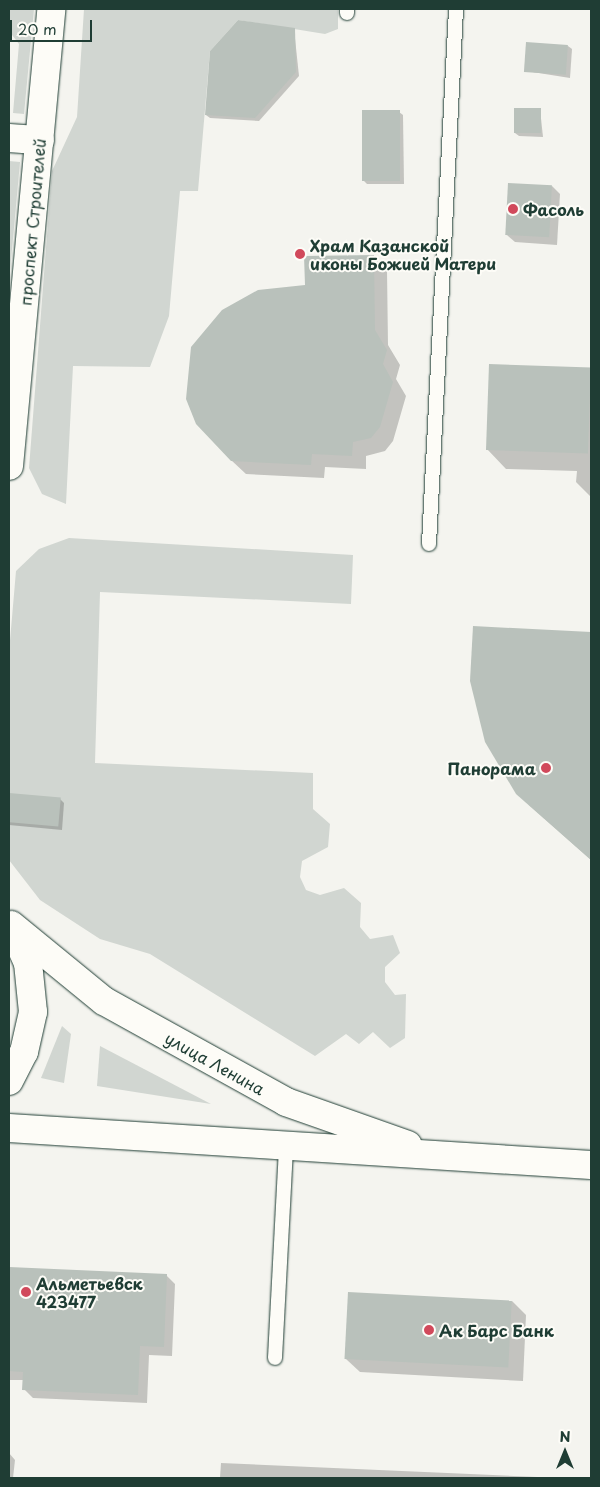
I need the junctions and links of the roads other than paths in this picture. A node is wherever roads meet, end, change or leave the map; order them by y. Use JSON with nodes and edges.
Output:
{"nodes":[{"id":1,"x":51,"y":9,"type":"edge"},
{"id":2,"x":456,"y":9,"type":"edge"},
{"id":3,"x":9,"y":138,"type":"edge"},
{"id":4,"x":40,"y":140,"type":"junction"},
{"id":5,"x":9,"y":466,"type":"edge"},
{"id":6,"x":429,"y":544,"type":"dead end"},
{"id":7,"x":10,"y":924,"type":"edge"},
{"id":8,"x":9,"y":1081,"type":"edge"},
{"id":9,"x":9,"y":1128,"type":"edge"},
{"id":10,"x":286,"y":1147,"type":"junction"},
{"id":11,"x":442,"y":1158,"type":"junction"},
{"id":12,"x":591,"y":1165,"type":"edge"},
{"id":13,"x":275,"y":1358,"type":"dead end"}],
"edges":[{"from":1,"to":4,"type":"main road","name":"проспект Строителей"},
{"from":2,"to":6,"type":"lane"},
{"from":3,"to":4,"type":"main road"},
{"from":4,"to":5,"type":"main road","name":"проспект Строителей"},
{"from":7,"to":8,"type":"main road"},
{"from":7,"to":11,"type":"main road","name":"улица Ленина"},
{"from":9,"to":10,"type":"main road","name":"улица Ленина"},
{"from":10,"to":11,"type":"main road","name":"улица Ленина"},
{"from":10,"to":13,"type":"lane"},
{"from":11,"to":12,"type":"main road","name":"улица Ленина"}]}
